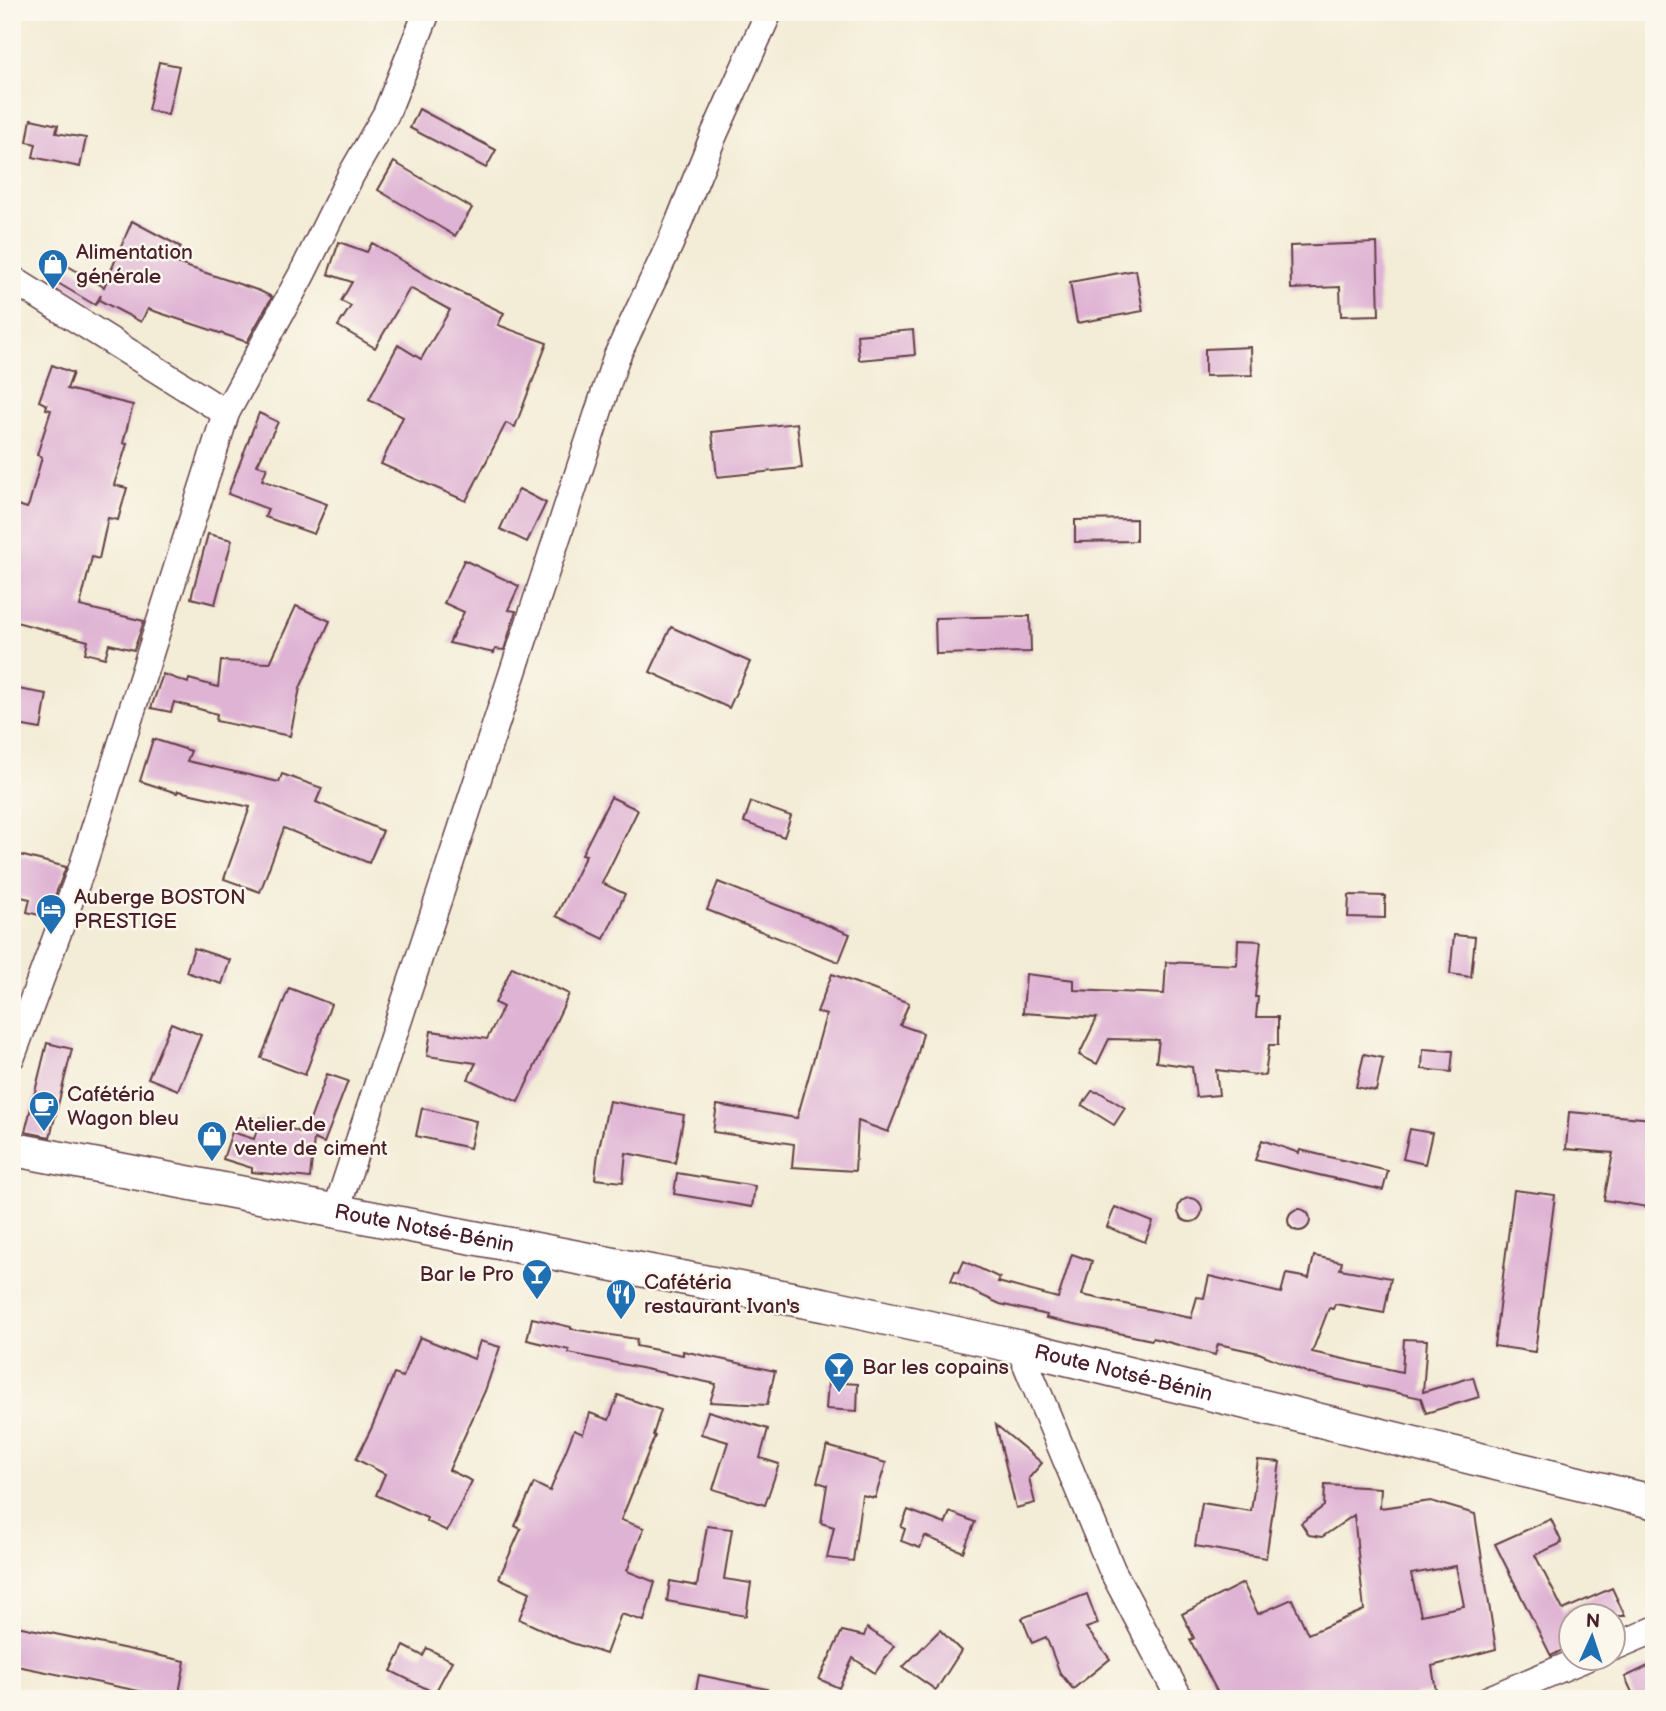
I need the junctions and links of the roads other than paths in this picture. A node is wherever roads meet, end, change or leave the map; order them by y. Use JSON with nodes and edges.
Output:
{"nodes":[{"id":1,"x":427,"y":12,"type":"edge"},
{"id":2,"x":769,"y":12,"type":"edge"},
{"id":3,"x":12,"y":279,"type":"edge"},
{"id":4,"x":226,"y":413,"type":"junction"},
{"id":5,"x":12,"y":1056,"type":"edge"},
{"id":6,"x":12,"y":1149,"type":"edge"},
{"id":7,"x":335,"y":1211,"type":"junction"},
{"id":8,"x":1019,"y":1347,"type":"junction"},
{"id":9,"x":1654,"y":1502,"type":"edge"},
{"id":10,"x":1654,"y":1630,"type":"edge"},
{"id":11,"x":1628,"y":1641,"type":"edge"},
{"id":12,"x":1558,"y":1670,"type":"edge"},
{"id":13,"x":1180,"y":1699,"type":"edge"},
{"id":14,"x":1489,"y":1699,"type":"edge"}],
"edges":[{"from":1,"to":4,"type":"street"},
{"from":2,"to":7,"type":"street"},
{"from":3,"to":4,"type":"street"},
{"from":4,"to":5,"type":"street"},
{"from":6,"to":7,"type":"main road","name":"Route Notsé-Bénin"},
{"from":7,"to":8,"type":"main road","name":"Route Notsé-Bénin"},
{"from":8,"to":9,"type":"main road","name":"Route Notsé-Bénin"},
{"from":8,"to":13,"type":"street"},
{"from":10,"to":11,"type":"street"},
{"from":12,"to":14,"type":"street"}]}
